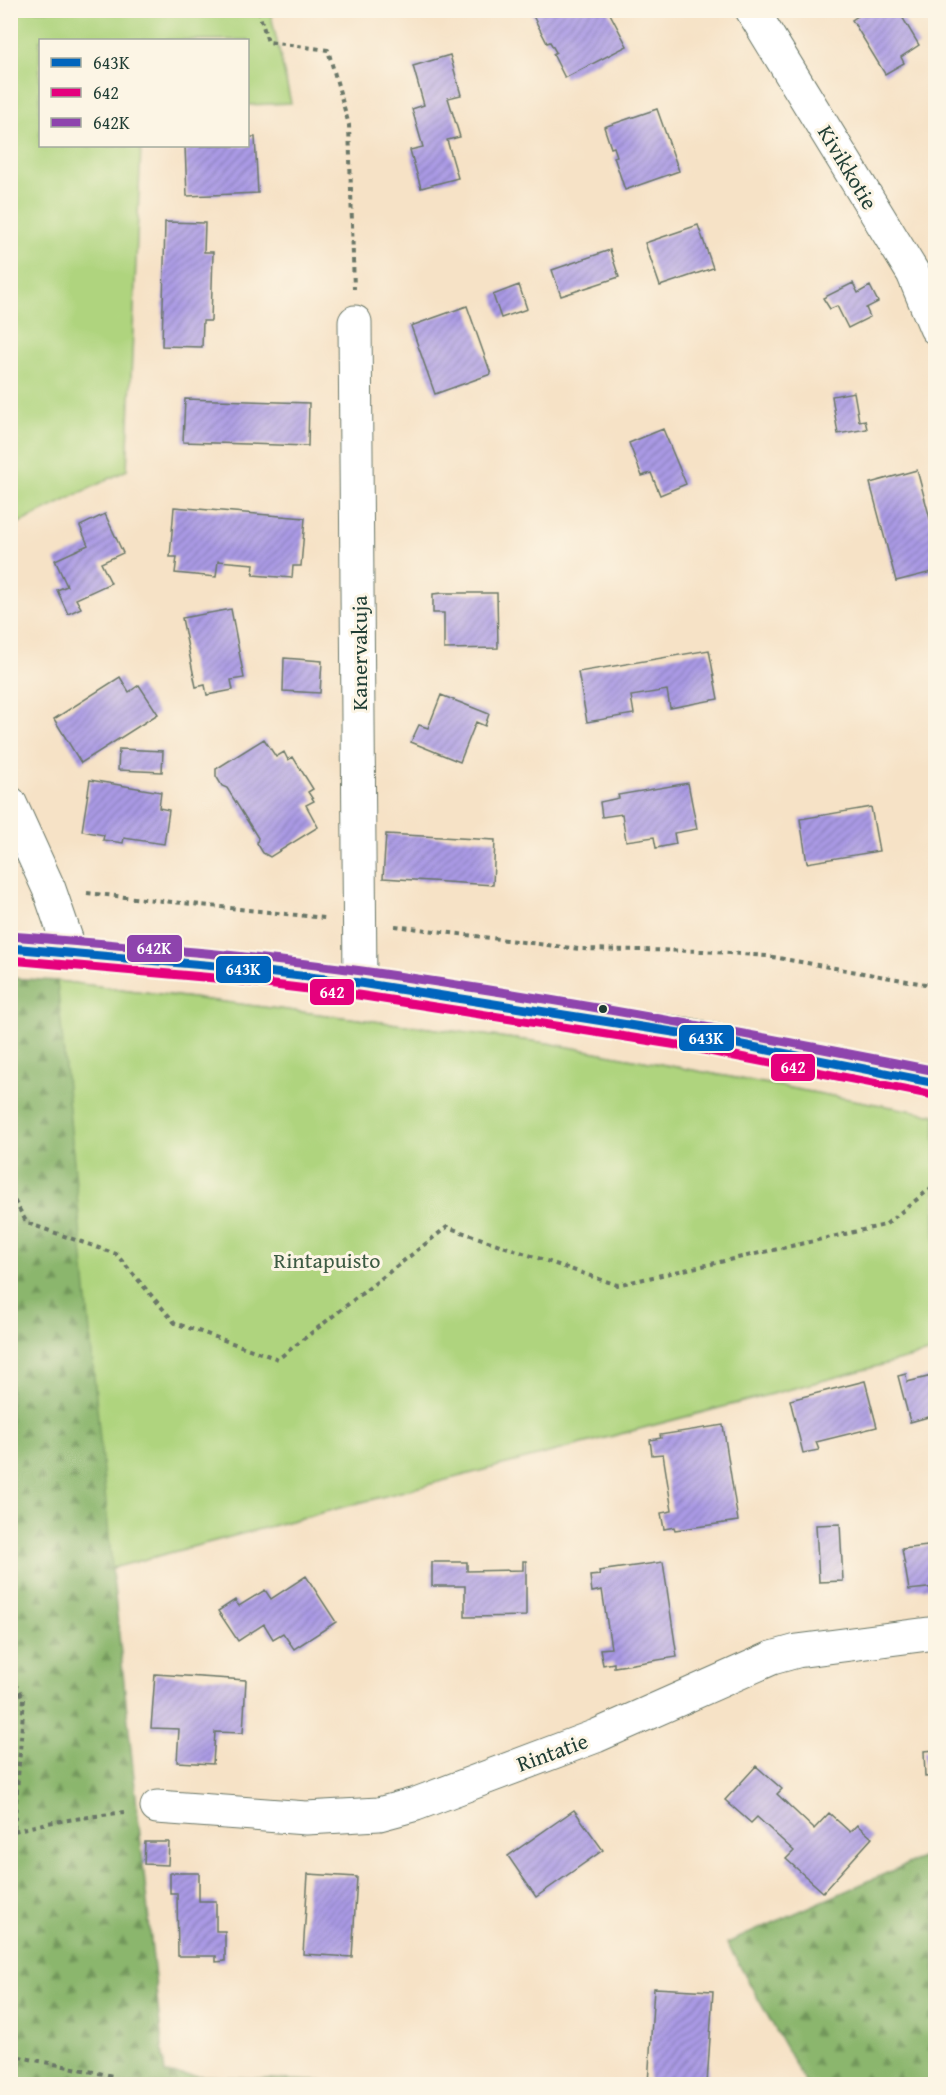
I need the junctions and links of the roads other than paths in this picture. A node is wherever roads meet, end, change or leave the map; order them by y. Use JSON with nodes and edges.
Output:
{"nodes":[{"id":1,"x":752,"y":10,"type":"edge"},
{"id":2,"x":355,"y":322,"type":"road end"},
{"id":3,"x":936,"y":328,"type":"edge"},
{"id":4,"x":10,"y":803,"type":"edge"},
{"id":5,"x":10,"y":948,"type":"edge"},
{"id":6,"x":71,"y":953,"type":"junction"},
{"id":7,"x":360,"y":983,"type":"junction"},
{"id":8,"x":936,"y":1083,"type":"edge"},
{"id":9,"x":936,"y":1633,"type":"edge"},
{"id":10,"x":157,"y":1807,"type":"road end"}],
"edges":[{"from":1,"to":3,"type":"street","name":"Kivikkotie"},
{"from":2,"to":7,"type":"street","name":"Kanervakuja"},
{"from":4,"to":6,"type":"street"},
{"from":5,"to":6,"type":"street"},
{"from":6,"to":7,"type":"street"},
{"from":7,"to":8,"type":"street"},
{"from":9,"to":10,"type":"street","name":"Rintatie"}]}
